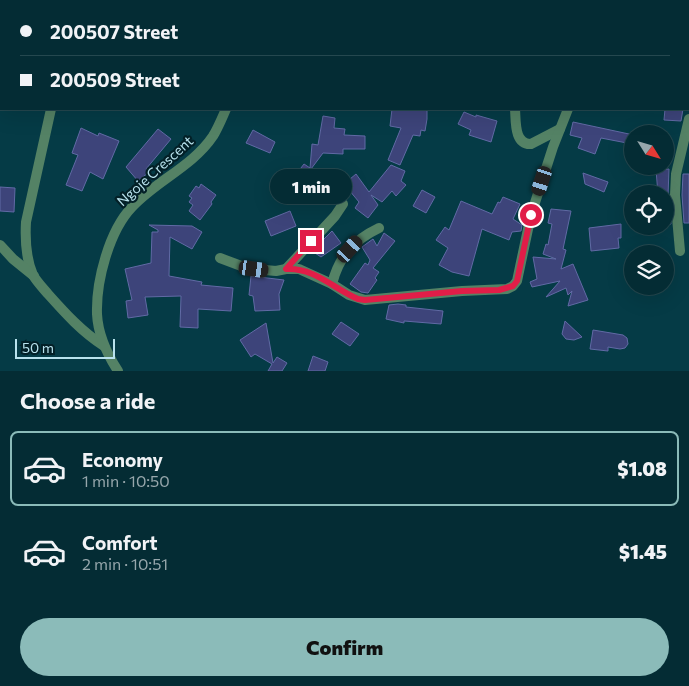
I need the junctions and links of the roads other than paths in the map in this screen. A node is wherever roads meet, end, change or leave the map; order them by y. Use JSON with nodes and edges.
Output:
{"nodes":[{"id":1,"x":51,"y":110,"type":"edge"},
{"id":2,"x":226,"y":110,"type":"edge"},
{"id":3,"x":515,"y":110,"type":"edge"},
{"id":4,"x":568,"y":110,"type":"edge"},
{"id":5,"x":689,"y":119,"type":"edge"},
{"id":6,"x":560,"y":129,"type":"junction"},
{"id":7,"x":342,"y":204,"type":"dead end"},
{"id":8,"x":379,"y":228,"type":"dead end"},
{"id":9,"x":0,"y":245,"type":"edge"},
{"id":10,"x":680,"y":251,"type":"dead end"},
{"id":11,"x":220,"y":258,"type":"dead end"},
{"id":12,"x":286,"y":269,"type":"junction"},
{"id":13,"x":34,"y":276,"type":"junction"},
{"id":14,"x":332,"y":284,"type":"junction"},
{"id":15,"x":104,"y":346,"type":"junction"},
{"id":16,"x":118,"y":371,"type":"edge"}],
"edges":[{"from":1,"to":13,"type":"street"},
{"from":2,"to":15,"type":"street","name":"Ngoje Crescent"},
{"from":3,"to":6,"type":"street"},
{"from":4,"to":6,"type":"street"},
{"from":5,"to":10,"type":"street"},
{"from":6,"to":14,"type":"street"},
{"from":7,"to":12,"type":"street"},
{"from":8,"to":14,"type":"street"},
{"from":9,"to":13,"type":"street"},
{"from":11,"to":12,"type":"street"},
{"from":12,"to":14,"type":"street"},
{"from":13,"to":15,"type":"street"},
{"from":15,"to":16,"type":"street","name":"Ngoje Crescent"}]}
